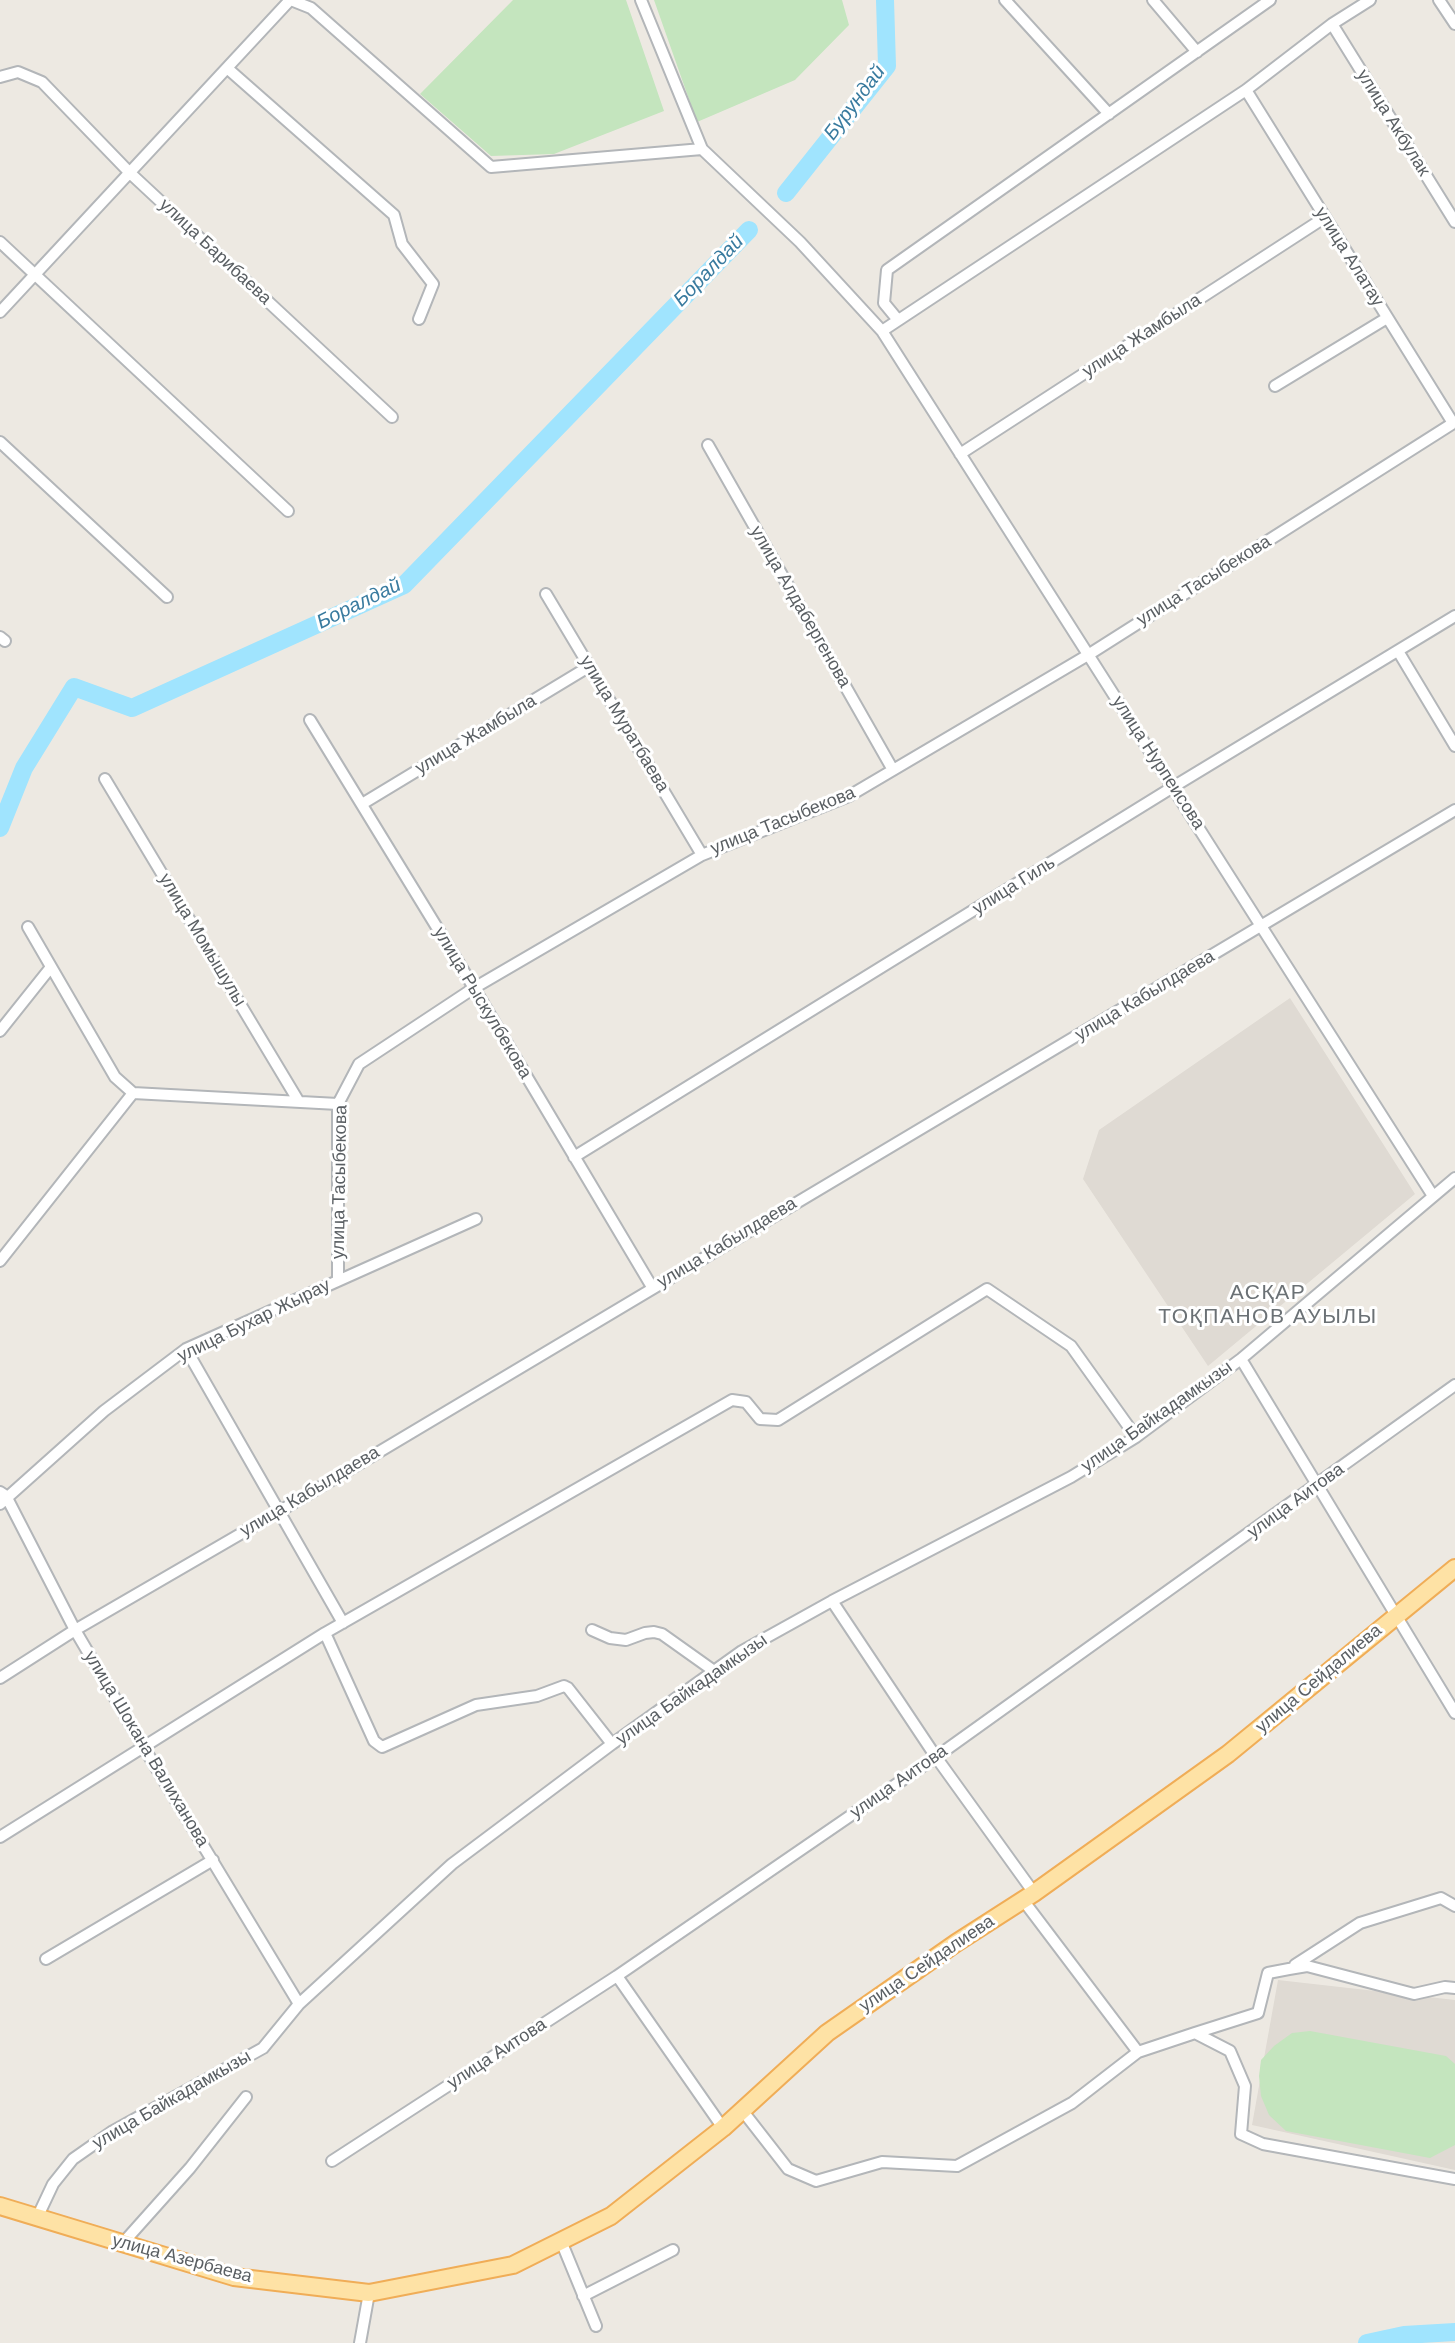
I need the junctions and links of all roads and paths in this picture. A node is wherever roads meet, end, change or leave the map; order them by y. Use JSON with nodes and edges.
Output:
{"nodes":[{"id":1,"x":290,"y":0,"type":"edge"},
{"id":2,"x":641,"y":0,"type":"edge"},
{"id":3,"x":1005,"y":0,"type":"edge"},
{"id":4,"x":1153,"y":0,"type":"edge"},
{"id":5,"x":1270,"y":0,"type":"edge"},
{"id":6,"x":1370,"y":0,"type":"edge"},
{"id":7,"x":1439,"y":0,"type":"edge"},
{"id":8,"x":315,"y":4,"type":"edge"},
{"id":9,"x":1332,"y":24,"type":"junction"},
{"id":10,"x":1455,"y":24,"type":"edge"},
{"id":11,"x":1197,"y":52,"type":"junction"},
{"id":12,"x":227,"y":68,"type":"junction"},
{"id":13,"x":0,"y":76,"type":"edge"},
{"id":14,"x":1246,"y":90,"type":"junction"},
{"id":15,"x":1109,"y":114,"type":"junction"},
{"id":16,"x":702,"y":149,"type":"junction"},
{"id":17,"x":130,"y":173,"type":"junction"},
{"id":18,"x":1324,"y":218,"type":"junction"},
{"id":19,"x":1455,"y":222,"type":"edge"},
{"id":20,"x":0,"y":242,"type":"edge"},
{"id":21,"x":35,"y":275,"type":"junction"},
{"id":22,"x":0,"y":312,"type":"edge"},
{"id":23,"x":1387,"y":318,"type":"junction"},
{"id":24,"x":419,"y":319,"type":"dead end"},
{"id":25,"x":898,"y":320,"type":"junction"},
{"id":26,"x":882,"y":331,"type":"junction"},
{"id":27,"x":1275,"y":386,"type":"dead end"},
{"id":28,"x":392,"y":417,"type":"dead end"},
{"id":29,"x":1454,"y":422,"type":"edge"},
{"id":30,"x":0,"y":442,"type":"edge"},
{"id":31,"x":708,"y":445,"type":"dead end"},
{"id":32,"x":960,"y":454,"type":"junction"},
{"id":33,"x":288,"y":511,"type":"dead end"},
{"id":34,"x":546,"y":594,"type":"dead end"},
{"id":35,"x":167,"y":597,"type":"dead end"},
{"id":36,"x":1455,"y":616,"type":"edge"},
{"id":37,"x":1398,"y":651,"type":"junction"},
{"id":38,"x":1088,"y":655,"type":"junction"},
{"id":39,"x":590,"y":666,"type":"junction"},
{"id":40,"x":310,"y":720,"type":"dead end"},
{"id":41,"x":1455,"y":746,"type":"edge"},
{"id":42,"x":893,"y":770,"type":"junction"},
{"id":43,"x":105,"y":779,"type":"dead end"},
{"id":44,"x":1173,"y":787,"type":"junction"},
{"id":45,"x":362,"y":804,"type":"junction"},
{"id":46,"x":1455,"y":810,"type":"edge"},
{"id":47,"x":702,"y":855,"type":"junction"},
{"id":48,"x":28,"y":927,"type":"dead end"},
{"id":49,"x":1262,"y":927,"type":"junction"},
{"id":50,"x":51,"y":967,"type":"junction"},
{"id":51,"x":474,"y":988,"type":"junction"},
{"id":52,"x":0,"y":1031,"type":"edge"},
{"id":53,"x":133,"y":1093,"type":"junction"},
{"id":54,"x":300,"y":1102,"type":"junction"},
{"id":55,"x":338,"y":1104,"type":"junction"},
{"id":56,"x":574,"y":1157,"type":"junction"},
{"id":57,"x":1455,"y":1178,"type":"edge"},
{"id":58,"x":1433,"y":1196,"type":"junction"},
{"id":59,"x":476,"y":1219,"type":"dead end"},
{"id":60,"x":0,"y":1261,"type":"edge"},
{"id":61,"x":338,"y":1281,"type":"junction"},
{"id":62,"x":652,"y":1287,"type":"junction"},
{"id":63,"x":186,"y":1349,"type":"junction"},
{"id":64,"x":1241,"y":1359,"type":"junction"},
{"id":65,"x":1455,"y":1385,"type":"edge"},
{"id":66,"x":1136,"y":1437,"type":"junction"},
{"id":67,"x":1317,"y":1486,"type":"junction"},
{"id":68,"x":2,"y":1497,"type":"edge"},
{"id":69,"x":280,"y":1511,"type":"junction"},
{"id":70,"x":1455,"y":1568,"type":"edge"},
{"id":71,"x":832,"y":1601,"type":"junction"},
{"id":72,"x":1395,"y":1616,"type":"junction"},
{"id":73,"x":344,"y":1623,"type":"junction"},
{"id":74,"x":75,"y":1630,"type":"junction"},
{"id":75,"x":592,"y":1630,"type":"dead end"},
{"id":76,"x":325,"y":1633,"type":"junction"},
{"id":77,"x":714,"y":1671,"type":"junction"},
{"id":78,"x":0,"y":1678,"type":"edge"},
{"id":79,"x":1455,"y":1713,"type":"edge"},
{"id":80,"x":612,"y":1744,"type":"junction"},
{"id":81,"x":142,"y":1746,"type":"junction"},
{"id":82,"x":936,"y":1757,"type":"junction"},
{"id":83,"x":0,"y":1837,"type":"edge"},
{"id":84,"x":213,"y":1860,"type":"junction"},
{"id":85,"x":1028,"y":1896,"type":"junction"},
{"id":86,"x":1455,"y":1906,"type":"edge"},
{"id":87,"x":46,"y":1959,"type":"dead end"},
{"id":88,"x":1289,"y":1969,"type":"junction"},
{"id":89,"x":617,"y":1976,"type":"junction"},
{"id":90,"x":1455,"y":1988,"type":"edge"},
{"id":91,"x":299,"y":2004,"type":"junction"},
{"id":92,"x":1194,"y":2033,"type":"junction"},
{"id":93,"x":1138,"y":2052,"type":"junction"},
{"id":94,"x":246,"y":2097,"type":"dead end"},
{"id":95,"x":742,"y":2110,"type":"junction"},
{"id":96,"x":723,"y":2127,"type":"junction"},
{"id":97,"x":332,"y":2161,"type":"dead end"},
{"id":98,"x":1455,"y":2179,"type":"edge"},
{"id":99,"x":0,"y":2206,"type":"edge"},
{"id":100,"x":37,"y":2218,"type":"junction"},
{"id":101,"x":561,"y":2241,"type":"junction"},
{"id":102,"x":123,"y":2243,"type":"junction"},
{"id":103,"x":674,"y":2250,"type":"dead end"},
{"id":104,"x":369,"y":2293,"type":"junction"},
{"id":105,"x":583,"y":2296,"type":"junction"},
{"id":106,"x":596,"y":2326,"type":"dead end"},
{"id":107,"x":360,"y":2343,"type":"edge"}],
"edges":[{"from":1,"to":8,"type":"street"},
{"from":1,"to":12,"type":"street"},
{"from":2,"to":16,"type":"street"},
{"from":3,"to":15,"type":"street"},
{"from":4,"to":11,"type":"street"},
{"from":5,"to":11,"type":"street"},
{"from":6,"to":9,"type":"street"},
{"from":7,"to":10,"type":"street"},
{"from":8,"to":16,"type":"street"},
{"from":9,"to":14,"type":"street"},
{"from":9,"to":19,"type":"street","name":"улица Акбулак"},
{"from":11,"to":15,"type":"street"},
{"from":12,"to":17,"type":"street"},
{"from":12,"to":24,"type":"street"},
{"from":13,"to":17,"type":"street","name":"улица Барибаева"},
{"from":14,"to":18,"type":"street","name":"улица Алатау"},
{"from":14,"to":25,"type":"street"},
{"from":15,"to":25,"type":"street"},
{"from":16,"to":26,"type":"street","name":"улица Нурпеисова"},
{"from":17,"to":21,"type":"street"},
{"from":17,"to":28,"type":"street","name":"улица Барибаева"},
{"from":18,"to":23,"type":"street","name":"улица Алатау"},
{"from":18,"to":32,"type":"street","name":"улица Жамбыла"},
{"from":20,"to":21,"type":"street"},
{"from":21,"to":22,"type":"street"},
{"from":21,"to":33,"type":"street"},
{"from":23,"to":27,"type":"street"},
{"from":23,"to":29,"type":"street","name":"улица Алатау"},
{"from":25,"to":26,"type":"street"},
{"from":26,"to":32,"type":"street","name":"улица Нурпеисова"},
{"from":29,"to":38,"type":"street","name":"улица Тасыбекова"},
{"from":30,"to":35,"type":"street"},
{"from":31,"to":42,"type":"street","name":"улица Алдабергенова"},
{"from":32,"to":38,"type":"street","name":"улица Нурпеисова"},
{"from":34,"to":39,"type":"street","name":"улица Муратбаева"},
{"from":36,"to":37,"type":"street","name":"улица Гиль"},
{"from":37,"to":41,"type":"street"},
{"from":37,"to":44,"type":"street","name":"улица Гиль"},
{"from":38,"to":42,"type":"street","name":"улица Тасыбекова"},
{"from":38,"to":44,"type":"street","name":"улица Нурпеисова"},
{"from":39,"to":45,"type":"street","name":"улица Жамбыла"},
{"from":39,"to":47,"type":"street","name":"улица Муратбаева"},
{"from":40,"to":45,"type":"street","name":"улица Рыскулбекова"},
{"from":42,"to":47,"type":"street","name":"улица Тасыбекова"},
{"from":43,"to":54,"type":"street","name":"улица Момышулы"},
{"from":44,"to":49,"type":"street","name":"улица Нурпеисова"},
{"from":44,"to":56,"type":"street","name":"улица Гиль"},
{"from":45,"to":51,"type":"street","name":"улица Рыскулбекова"},
{"from":46,"to":49,"type":"street","name":"улица Кабылдаева"},
{"from":47,"to":51,"type":"street","name":"улица Тасыбекова"},
{"from":48,"to":50,"type":"street"},
{"from":49,"to":58,"type":"street","name":"улица Нурпеисова"},
{"from":49,"to":62,"type":"street","name":"улица Кабылдаева"},
{"from":50,"to":52,"type":"street"},
{"from":50,"to":53,"type":"street"},
{"from":51,"to":55,"type":"street","name":"улица Тасыбекова"},
{"from":51,"to":56,"type":"street","name":"улица Рыскулбекова"},
{"from":53,"to":54,"type":"street"},
{"from":53,"to":60,"type":"street"},
{"from":54,"to":55,"type":"street"},
{"from":55,"to":61,"type":"street","name":"улица Тасыбекова"},
{"from":56,"to":62,"type":"street","name":"улица Рыскулбекова"},
{"from":57,"to":58,"type":"street","name":"улица Байкадамкызы"},
{"from":58,"to":64,"type":"street","name":"улица Байкадамкызы"},
{"from":59,"to":61,"type":"street","name":"улица Бухар Жырау"},
{"from":61,"to":63,"type":"street","name":"улица Бухар Жырау"},
{"from":62,"to":69,"type":"street","name":"улица Кабылдаева"},
{"from":63,"to":68,"type":"street","name":"улица Бухар Жырау"},
{"from":63,"to":69,"type":"street"},
{"from":64,"to":66,"type":"street","name":"улица Байкадамкызы"},
{"from":64,"to":67,"type":"street"},
{"from":65,"to":67,"type":"street","name":"улица Аитова"},
{"from":66,"to":71,"type":"street","name":"улица Байкадамкызы"},
{"from":66,"to":73,"type":"street"},
{"from":67,"to":72,"type":"street"},
{"from":67,"to":82,"type":"street","name":"улица Аитова"},
{"from":68,"to":74,"type":"street","name":"улица Шокана Валиханова"},
{"from":69,"to":73,"type":"street"},
{"from":69,"to":74,"type":"street","name":"улица Кабылдаева"},
{"from":70,"to":72,"type":"main road","name":"улица Сейдалиева"},
{"from":71,"to":77,"type":"street","name":"улица Байкадамкызы"},
{"from":71,"to":82,"type":"street"},
{"from":72,"to":79,"type":"street"},
{"from":72,"to":85,"type":"main road","name":"улица Сейдалиева"},
{"from":73,"to":76,"type":"street"},
{"from":74,"to":78,"type":"street","name":"улица Кабылдаева"},
{"from":74,"to":81,"type":"street","name":"улица Шокана Валиханова"},
{"from":75,"to":77,"type":"street"},
{"from":76,"to":80,"type":"street"},
{"from":76,"to":81,"type":"street"},
{"from":77,"to":80,"type":"street","name":"улица Байкадамкызы"},
{"from":80,"to":91,"type":"street","name":"улица Байкадамкызы"},
{"from":81,"to":83,"type":"street"},
{"from":81,"to":84,"type":"street","name":"улица Шокана Валиханова"},
{"from":82,"to":85,"type":"street"},
{"from":82,"to":89,"type":"street","name":"улица Аитова"},
{"from":84,"to":87,"type":"street"},
{"from":84,"to":91,"type":"street","name":"улица Шокана Валиханова"},
{"from":85,"to":93,"type":"street"},
{"from":85,"to":95,"type":"main road","name":"улица Сейдалиева"},
{"from":86,"to":88,"type":"street"},
{"from":88,"to":90,"type":"street"},
{"from":88,"to":92,"type":"street"},
{"from":89,"to":96,"type":"street"},
{"from":89,"to":97,"type":"street","name":"улица Аитова"},
{"from":91,"to":100,"type":"street","name":"улица Байкадамкызы"},
{"from":92,"to":93,"type":"street"},
{"from":92,"to":98,"type":"street"},
{"from":93,"to":95,"type":"street"},
{"from":94,"to":102,"type":"street"},
{"from":95,"to":96,"type":"main road","name":"улица Сейдалиева"},
{"from":96,"to":101,"type":"main road","name":"улица Сейдалиева"},
{"from":99,"to":100,"type":"main road","name":"улица Азербаева"},
{"from":100,"to":102,"type":"main road","name":"улица Азербаева"},
{"from":101,"to":104,"type":"main road","name":"улица Сейдалиева"},
{"from":101,"to":105,"type":"street"},
{"from":102,"to":104,"type":"main road","name":"улица Азербаева"},
{"from":103,"to":105,"type":"street"},
{"from":104,"to":107,"type":"street"},
{"from":105,"to":106,"type":"street"}]}
